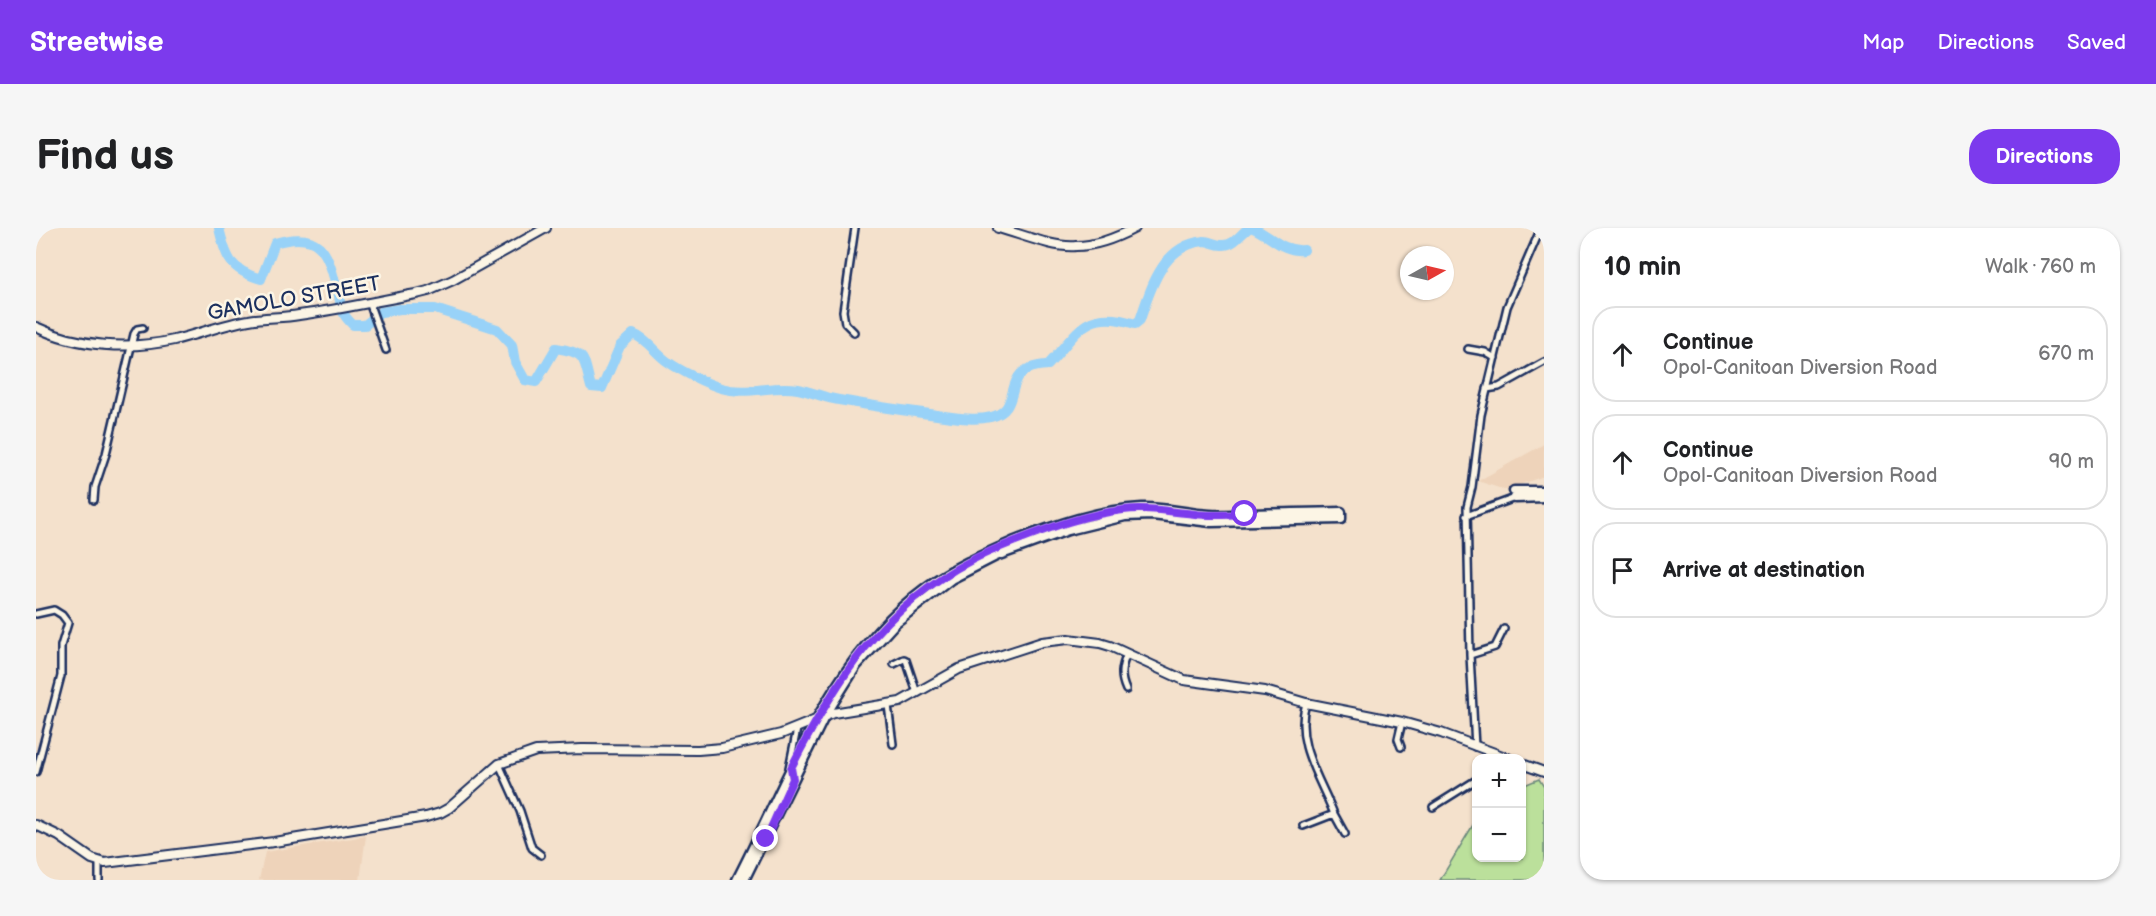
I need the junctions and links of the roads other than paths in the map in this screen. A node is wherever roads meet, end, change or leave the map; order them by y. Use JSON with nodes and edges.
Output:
{"nodes":[{"id":1,"x":546,"y":228,"type":"edge"},
{"id":2,"x":855,"y":228,"type":"edge"},
{"id":3,"x":998,"y":228,"type":"edge"},
{"id":4,"x":1135,"y":228,"type":"edge"},
{"id":5,"x":1541,"y":232,"type":"edge"},
{"id":6,"x":366,"y":303,"type":"junction"},
{"id":7,"x":36,"y":327,"type":"edge"},
{"id":8,"x":143,"y":328,"type":"dead end"},
{"id":9,"x":854,"y":332,"type":"dead end"},
{"id":10,"x":131,"y":346,"type":"junction"},
{"id":11,"x":1468,"y":349,"type":"dead end"},
{"id":12,"x":386,"y":350,"type":"dead end"},
{"id":13,"x":1495,"y":358,"type":"junction"},
{"id":14,"x":1544,"y":362,"type":"edge"},
{"id":15,"x":1487,"y":389,"type":"junction"},
{"id":16,"x":1544,"y":491,"type":"edge"},
{"id":17,"x":1515,"y":495,"type":"junction"},
{"id":18,"x":1544,"y":497,"type":"edge"},
{"id":19,"x":94,"y":500,"type":"dead end"},
{"id":20,"x":1341,"y":515,"type":"dead end"},
{"id":21,"x":1466,"y":516,"type":"junction"},
{"id":22,"x":36,"y":614,"type":"edge"},
{"id":23,"x":1504,"y":629,"type":"dead end"},
{"id":24,"x":1127,"y":654,"type":"junction"},
{"id":25,"x":1470,"y":655,"type":"junction"},
{"id":26,"x":894,"y":664,"type":"dead end"},
{"id":27,"x":1126,"y":690,"type":"dead end"},
{"id":28,"x":917,"y":693,"type":"junction"},
{"id":29,"x":1306,"y":703,"type":"junction"},
{"id":30,"x":833,"y":704,"type":"junction"},
{"id":31,"x":888,"y":705,"type":"junction"},
{"id":32,"x":820,"y":718,"type":"junction"},
{"id":33,"x":1402,"y":722,"type":"junction"},
{"id":34,"x":797,"y":729,"type":"junction"},
{"id":35,"x":893,"y":744,"type":"dead end"},
{"id":36,"x":1401,"y":747,"type":"dead end"},
{"id":37,"x":1475,"y":747,"type":"junction"},
{"id":38,"x":1489,"y":754,"type":"edge"},
{"id":39,"x":499,"y":765,"type":"junction"},
{"id":40,"x":1526,"y":766,"type":"edge"},
{"id":41,"x":790,"y":771,"type":"junction"},
{"id":42,"x":36,"y":772,"type":"edge"},
{"id":43,"x":1544,"y":772,"type":"edge"},
{"id":44,"x":1472,"y":783,"type":"edge"},
{"id":45,"x":1433,"y":807,"type":"dead end"},
{"id":46,"x":1334,"y":814,"type":"junction"},
{"id":47,"x":36,"y":825,"type":"edge"},
{"id":48,"x":1303,"y":826,"type":"dead end"},
{"id":49,"x":1345,"y":834,"type":"dead end"},
{"id":50,"x":541,"y":855,"type":"dead end"},
{"id":51,"x":99,"y":862,"type":"junction"},
{"id":52,"x":99,"y":880,"type":"edge"},
{"id":53,"x":737,"y":880,"type":"edge"},
{"id":54,"x":744,"y":880,"type":"edge"}],
"edges":[{"from":1,"to":6,"type":"street","name":"GAMOLO STREET"},
{"from":2,"to":9,"type":"street"},
{"from":3,"to":4,"type":"street"},
{"from":5,"to":13,"type":"street"},
{"from":6,"to":10,"type":"street","name":"GAMOLO STREET"},
{"from":6,"to":12,"type":"street"},
{"from":7,"to":10,"type":"street","name":"GAMOLO STREET"},
{"from":8,"to":10,"type":"street"},
{"from":10,"to":19,"type":"street"},
{"from":11,"to":13,"type":"street"},
{"from":13,"to":15,"type":"street"},
{"from":14,"to":15,"type":"street"},
{"from":15,"to":21,"type":"street"},
{"from":16,"to":17,"type":"main road"},
{"from":17,"to":18,"type":"main road"},
{"from":17,"to":21,"type":"street"},
{"from":20,"to":30,"type":"main road"},
{"from":21,"to":25,"type":"street"},
{"from":22,"to":42,"type":"street"},
{"from":23,"to":25,"type":"street"},
{"from":24,"to":27,"type":"street"},
{"from":24,"to":28,"type":"street"},
{"from":24,"to":29,"type":"street"},
{"from":25,"to":37,"type":"street"},
{"from":26,"to":28,"type":"street"},
{"from":28,"to":31,"type":"street"},
{"from":29,"to":33,"type":"street"},
{"from":29,"to":46,"type":"street"},
{"from":30,"to":31,"type":"street"},
{"from":30,"to":32,"type":"main road"},
{"from":31,"to":35,"type":"street"},
{"from":32,"to":34,"type":"street"},
{"from":32,"to":41,"type":"main road"},
{"from":33,"to":36,"type":"street"},
{"from":33,"to":37,"type":"street"},
{"from":34,"to":39,"type":"street"},
{"from":34,"to":41,"type":"street"},
{"from":37,"to":38,"type":"street"},
{"from":39,"to":50,"type":"street"},
{"from":39,"to":51,"type":"street"},
{"from":40,"to":43,"type":"street"},
{"from":41,"to":53,"type":"main road"},
{"from":41,"to":54,"type":"main road"},
{"from":44,"to":45,"type":"street"},
{"from":46,"to":48,"type":"street"},
{"from":46,"to":49,"type":"street"},
{"from":47,"to":51,"type":"street"},
{"from":51,"to":52,"type":"street"}]}
